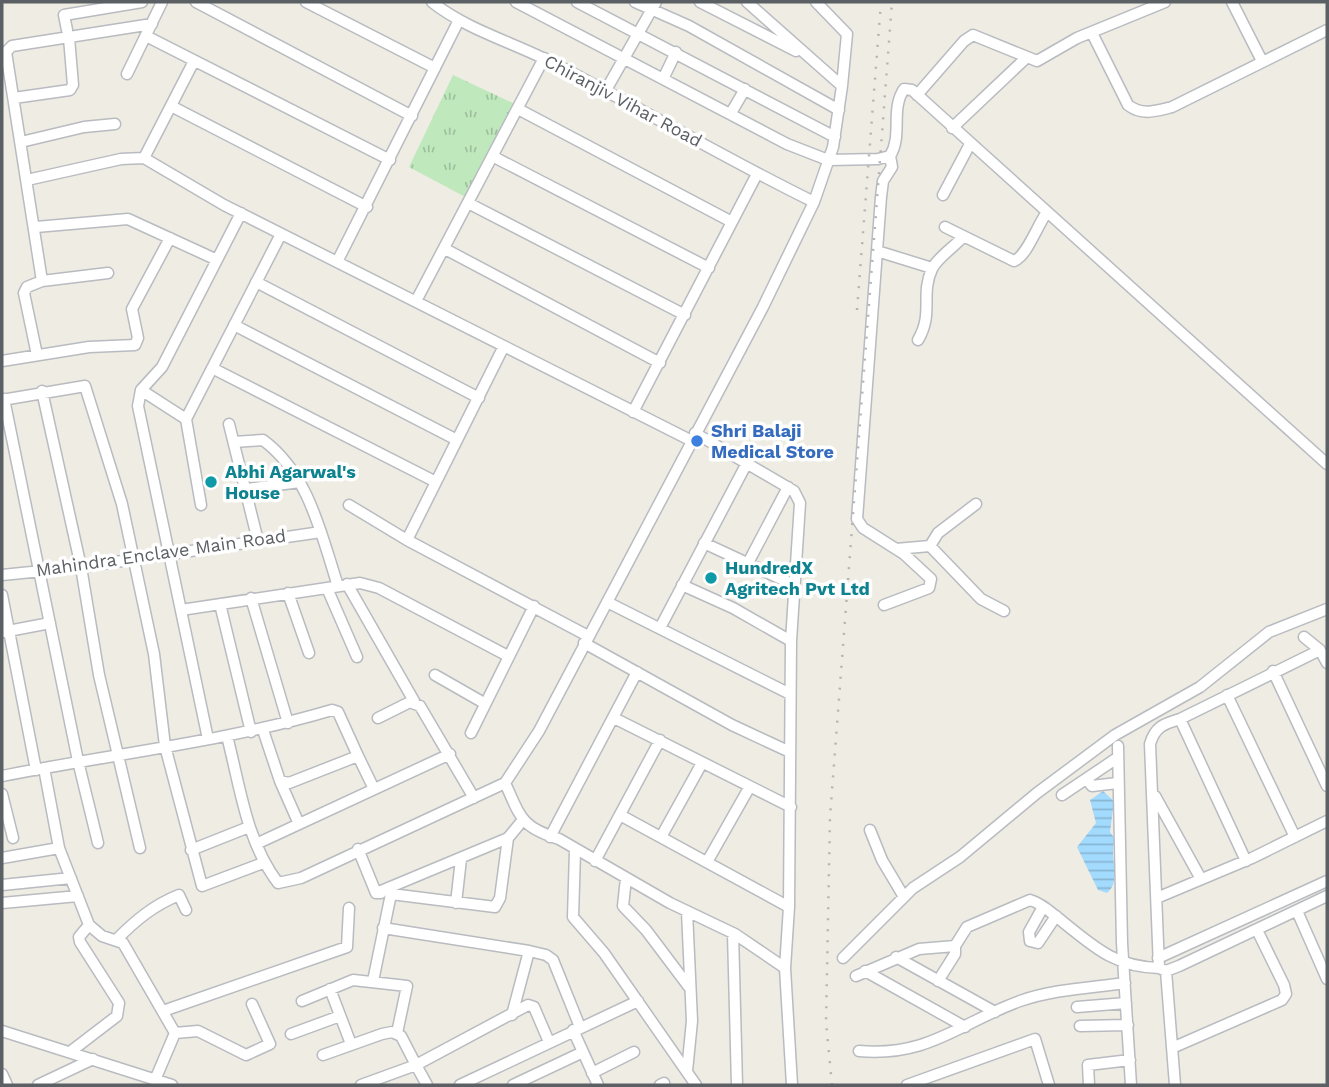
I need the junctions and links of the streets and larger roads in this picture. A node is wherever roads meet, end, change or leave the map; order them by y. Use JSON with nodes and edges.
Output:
{"nodes":[{"id":1,"x":62,"y":2,"type":"edge"},
{"id":2,"x":142,"y":2,"type":"edge"},
{"id":3,"x":162,"y":2,"type":"edge"},
{"id":4,"x":196,"y":2,"type":"edge"},
{"id":5,"x":306,"y":2,"type":"edge"},
{"id":6,"x":432,"y":2,"type":"edge"},
{"id":7,"x":516,"y":2,"type":"edge"},
{"id":8,"x":577,"y":2,"type":"edge"},
{"id":9,"x":635,"y":2,"type":"edge"},
{"id":10,"x":700,"y":2,"type":"edge"},
{"id":11,"x":747,"y":2,"type":"edge"},
{"id":12,"x":816,"y":2,"type":"edge"},
{"id":13,"x":1166,"y":2,"type":"edge"},
{"id":14,"x":1232,"y":2,"type":"edge"},
{"id":15,"x":654,"y":6,"type":"edge"},
{"id":16,"x":64,"y":15,"type":"junction"},
{"id":17,"x":459,"y":20,"type":"junction"},
{"id":18,"x":152,"y":24,"type":"junction"},
{"id":19,"x":1327,"y":30,"type":"edge"},
{"id":20,"x":1092,"y":33,"type":"junction"},
{"id":21,"x":68,"y":34,"type":"junction"},
{"id":22,"x":638,"y":34,"type":"junction"},
{"id":23,"x":146,"y":36,"type":"junction"},
{"id":24,"x":676,"y":52,"type":"junction"},
{"id":25,"x":806,"y":57,"type":"junction"},
{"id":26,"x":544,"y":58,"type":"junction"},
{"id":27,"x":625,"y":58,"type":"junction"},
{"id":28,"x":1026,"y":58,"type":"junction"},
{"id":29,"x":194,"y":61,"type":"junction"},
{"id":30,"x":1262,"y":61,"type":"junction"},
{"id":31,"x":435,"y":68,"type":"junction"},
{"id":32,"x":127,"y":74,"type":"dead end"},
{"id":33,"x":664,"y":77,"type":"junction"},
{"id":34,"x":842,"y":86,"type":"junction"},
{"id":35,"x":745,"y":89,"type":"junction"},
{"id":36,"x":606,"y":90,"type":"junction"},
{"id":37,"x":917,"y":94,"type":"junction"},
{"id":38,"x":14,"y":98,"type":"junction"},
{"id":39,"x":171,"y":106,"type":"junction"},
{"id":40,"x":517,"y":109,"type":"junction"},
{"id":41,"x":839,"y":110,"type":"junction"},
{"id":42,"x":731,"y":113,"type":"junction"},
{"id":43,"x":412,"y":116,"type":"junction"},
{"id":44,"x":115,"y":124,"type":"dead end"},
{"id":45,"x":952,"y":128,"type":"junction"},
{"id":46,"x":835,"y":137,"type":"junction"},
{"id":47,"x":21,"y":142,"type":"junction"},
{"id":48,"x":970,"y":144,"type":"junction"},
{"id":49,"x":890,"y":156,"type":"junction"},
{"id":50,"x":494,"y":157,"type":"junction"},
{"id":51,"x":144,"y":158,"type":"junction"},
{"id":52,"x":390,"y":160,"type":"junction"},
{"id":53,"x":828,"y":160,"type":"junction"},
{"id":54,"x":757,"y":174,"type":"junction"},
{"id":55,"x":27,"y":180,"type":"junction"},
{"id":56,"x":943,"y":195,"type":"dead end"},
{"id":57,"x":814,"y":202,"type":"junction"},
{"id":58,"x":470,"y":204,"type":"junction"},
{"id":59,"x":367,"y":206,"type":"junction"},
{"id":60,"x":1047,"y":212,"type":"junction"},
{"id":61,"x":241,"y":213,"type":"junction"},
{"id":62,"x":732,"y":222,"type":"junction"},
{"id":63,"x":36,"y":227,"type":"junction"},
{"id":64,"x":944,"y":227,"type":"dead end"},
{"id":65,"x":281,"y":234,"type":"junction"},
{"id":66,"x":963,"y":237,"type":"junction"},
{"id":67,"x":170,"y":238,"type":"junction"},
{"id":68,"x":445,"y":249,"type":"junction"},
{"id":69,"x":877,"y":251,"type":"junction"},
{"id":70,"x":215,"y":259,"type":"junction"},
{"id":71,"x":337,"y":262,"type":"junction"},
{"id":72,"x":709,"y":268,"type":"junction"},
{"id":73,"x":932,"y":268,"type":"junction"},
{"id":74,"x":108,"y":273,"type":"dead end"},
{"id":75,"x":42,"y":281,"type":"junction"},
{"id":76,"x":256,"y":282,"type":"junction"},
{"id":77,"x":416,"y":301,"type":"junction"},
{"id":78,"x":685,"y":315,"type":"junction"},
{"id":79,"x":234,"y":325,"type":"junction"},
{"id":80,"x":918,"y":340,"type":"dead end"},
{"id":81,"x":503,"y":348,"type":"junction"},
{"id":82,"x":37,"y":355,"type":"junction"},
{"id":83,"x":2,"y":361,"type":"edge"},
{"id":84,"x":660,"y":363,"type":"junction"},
{"id":85,"x":212,"y":368,"type":"junction"},
{"id":86,"x":141,"y":390,"type":"junction"},
{"id":87,"x":42,"y":391,"type":"junction"},
{"id":88,"x":479,"y":398,"type":"junction"},
{"id":89,"x":3,"y":399,"type":"edge"},
{"id":90,"x":633,"y":412,"type":"junction"},
{"id":91,"x":186,"y":418,"type":"junction"},
{"id":92,"x":229,"y":424,"type":"dead end"},
{"id":93,"x":694,"y":437,"type":"junction"},
{"id":94,"x":457,"y":440,"type":"junction"},
{"id":95,"x":234,"y":442,"type":"junction"},
{"id":96,"x":748,"y":461,"type":"junction"},
{"id":97,"x":1327,"y":464,"type":"edge"},
{"id":98,"x":300,"y":482,"type":"junction"},
{"id":99,"x":436,"y":482,"type":"junction"},
{"id":100,"x":788,"y":487,"type":"junction"},
{"id":101,"x":247,"y":489,"type":"junction"},
{"id":102,"x":976,"y":504,"type":"dead end"},
{"id":103,"x":201,"y":505,"type":"dead end"},
{"id":104,"x":349,"y":505,"type":"dead end"},
{"id":105,"x":321,"y":533,"type":"junction"},
{"id":106,"x":407,"y":540,"type":"junction"},
{"id":107,"x":258,"y":541,"type":"junction"},
{"id":108,"x":704,"y":543,"type":"junction"},
{"id":109,"x":930,"y":546,"type":"junction"},
{"id":110,"x":895,"y":548,"type":"junction"},
{"id":111,"x":168,"y":555,"type":"junction"},
{"id":112,"x":133,"y":560,"type":"junction"},
{"id":113,"x":748,"y":563,"type":"junction"},
{"id":114,"x":80,"y":567,"type":"junction"},
{"id":115,"x":41,"y":571,"type":"junction"},
{"id":116,"x":2,"y":575,"type":"edge"},
{"id":117,"x":682,"y":585,"type":"junction"},
{"id":118,"x":794,"y":585,"type":"junction"},
{"id":119,"x":337,"y":586,"type":"junction"},
{"id":120,"x":288,"y":593,"type":"junction"},
{"id":121,"x":2,"y":595,"type":"edge"},
{"id":122,"x":251,"y":598,"type":"junction"},
{"id":123,"x":607,"y":602,"type":"junction"},
{"id":124,"x":220,"y":604,"type":"junction"},
{"id":125,"x":884,"y":604,"type":"dead end"},
{"id":126,"x":534,"y":606,"type":"junction"},
{"id":127,"x":1327,"y":609,"type":"edge"},
{"id":128,"x":181,"y":610,"type":"junction"},
{"id":129,"x":1004,"y":611,"type":"dead end"},
{"id":130,"x":50,"y":623,"type":"junction"},
{"id":131,"x":660,"y":628,"type":"junction"},
{"id":132,"x":5,"y":631,"type":"edge"},
{"id":133,"x":1304,"y":637,"type":"dead end"},
{"id":134,"x":586,"y":640,"type":"junction"},
{"id":135,"x":791,"y":641,"type":"junction"},
{"id":136,"x":1320,"y":650,"type":"junction"},
{"id":137,"x":309,"y":653,"type":"dead end"},
{"id":138,"x":508,"y":656,"type":"junction"},
{"id":139,"x":357,"y":657,"type":"dead end"},
{"id":140,"x":1327,"y":663,"type":"edge"},
{"id":141,"x":1273,"y":671,"type":"junction"},
{"id":142,"x":637,"y":673,"type":"junction"},
{"id":143,"x":435,"y":675,"type":"dead end"},
{"id":144,"x":790,"y":694,"type":"junction"},
{"id":145,"x":1227,"y":695,"type":"junction"},
{"id":146,"x":414,"y":701,"type":"junction"},
{"id":147,"x":484,"y":703,"type":"junction"},
{"id":148,"x":378,"y":718,"type":"dead end"},
{"id":149,"x":614,"y":718,"type":"junction"},
{"id":150,"x":1180,"y":719,"type":"junction"},
{"id":151,"x":288,"y":723,"type":"junction"},
{"id":152,"x":263,"y":730,"type":"junction"},
{"id":153,"x":251,"y":732,"type":"junction"},
{"id":154,"x":471,"y":733,"type":"dead end"},
{"id":155,"x":228,"y":736,"type":"junction"},
{"id":156,"x":208,"y":739,"type":"junction"},
{"id":157,"x":660,"y":740,"type":"junction"},
{"id":158,"x":165,"y":746,"type":"junction"},
{"id":159,"x":1118,"y":746,"type":"dead end"},
{"id":160,"x":790,"y":752,"type":"junction"},
{"id":161,"x":117,"y":754,"type":"junction"},
{"id":162,"x":450,"y":754,"type":"junction"},
{"id":163,"x":359,"y":756,"type":"junction"},
{"id":164,"x":1117,"y":758,"type":"junction"},
{"id":165,"x":78,"y":761,"type":"junction"},
{"id":166,"x":702,"y":763,"type":"junction"},
{"id":167,"x":40,"y":769,"type":"junction"},
{"id":168,"x":2,"y":776,"type":"edge"},
{"id":169,"x":1086,"y":779,"type":"junction"},
{"id":170,"x":280,"y":781,"type":"junction"},
{"id":171,"x":505,"y":783,"type":"junction"},
{"id":172,"x":1117,"y":783,"type":"junction"},
{"id":173,"x":1327,"y":786,"type":"edge"},
{"id":174,"x":749,"y":788,"type":"junction"},
{"id":175,"x":374,"y":789,"type":"junction"},
{"id":176,"x":1153,"y":792,"type":"junction"},
{"id":177,"x":2,"y":794,"type":"edge"},
{"id":178,"x":1062,"y":795,"type":"dead end"},
{"id":179,"x":474,"y":798,"type":"junction"},
{"id":180,"x":791,"y":807,"type":"junction"},
{"id":181,"x":620,"y":815,"type":"junction"},
{"id":182,"x":522,"y":821,"type":"junction"},
{"id":183,"x":1327,"y":821,"type":"edge"},
{"id":184,"x":299,"y":824,"type":"junction"},
{"id":185,"x":249,"y":827,"type":"junction"},
{"id":186,"x":870,"y":830,"type":"dead end"},
{"id":187,"x":550,"y":837,"type":"junction"},
{"id":188,"x":662,"y":837,"type":"junction"},
{"id":189,"x":1295,"y":837,"type":"junction"},
{"id":190,"x":13,"y":838,"type":"dead end"},
{"id":191,"x":508,"y":838,"type":"junction"},
{"id":192,"x":98,"y":843,"type":"dead end"},
{"id":193,"x":256,"y":844,"type":"junction"},
{"id":194,"x":59,"y":848,"type":"junction"},
{"id":195,"x":140,"y":848,"type":"dead end"},
{"id":196,"x":358,"y":849,"type":"junction"},
{"id":197,"x":191,"y":850,"type":"junction"},
{"id":198,"x":575,"y":851,"type":"junction"},
{"id":199,"x":2,"y":858,"type":"edge"},
{"id":200,"x":461,"y":859,"type":"junction"},
{"id":201,"x":1246,"y":861,"type":"junction"},
{"id":202,"x":595,"y":862,"type":"junction"},
{"id":203,"x":707,"y":862,"type":"junction"},
{"id":204,"x":263,"y":863,"type":"junction"},
{"id":205,"x":71,"y":878,"type":"junction"},
{"id":206,"x":626,"y":878,"type":"junction"},
{"id":207,"x":1202,"y":879,"type":"junction"},
{"id":208,"x":1327,"y":881,"type":"edge"},
{"id":209,"x":2,"y":886,"type":"edge"},
{"id":210,"x":376,"y":893,"type":"junction"},
{"id":211,"x":391,"y":894,"type":"junction"},
{"id":212,"x":78,"y":896,"type":"junction"},
{"id":213,"x":904,"y":897,"type":"junction"},
{"id":214,"x":1159,"y":897,"type":"junction"},
{"id":215,"x":1327,"y":897,"type":"edge"},
{"id":216,"x":2,"y":903,"type":"edge"},
{"id":217,"x":456,"y":903,"type":"junction"},
{"id":218,"x":789,"y":907,"type":"junction"},
{"id":219,"x":1044,"y":907,"type":"junction"},
{"id":220,"x":349,"y":908,"type":"dead end"},
{"id":221,"x":186,"y":910,"type":"dead end"},
{"id":222,"x":687,"y":911,"type":"junction"},
{"id":223,"x":1297,"y":911,"type":"junction"},
{"id":224,"x":1056,"y":916,"type":"junction"},
{"id":225,"x":89,"y":925,"type":"junction"},
{"id":226,"x":383,"y":928,"type":"junction"},
{"id":227,"x":1257,"y":930,"type":"junction"},
{"id":228,"x":733,"y":933,"type":"junction"},
{"id":229,"x":117,"y":939,"type":"junction"},
{"id":230,"x":955,"y":946,"type":"junction"},
{"id":231,"x":529,"y":951,"type":"junction"},
{"id":232,"x":897,"y":957,"type":"junction"},
{"id":233,"x":844,"y":958,"type":"dead end"},
{"id":234,"x":1125,"y":965,"type":"junction"},
{"id":235,"x":1161,"y":966,"type":"junction"},
{"id":236,"x":785,"y":968,"type":"junction"},
{"id":237,"x":1326,"y":972,"type":"edge"},
{"id":238,"x":373,"y":981,"type":"junction"},
{"id":239,"x":938,"y":981,"type":"junction"},
{"id":240,"x":1125,"y":983,"type":"junction"},
{"id":241,"x":689,"y":988,"type":"junction"},
{"id":242,"x":330,"y":989,"type":"junction"},
{"id":243,"x":302,"y":1001,"type":"dead end"},
{"id":244,"x":638,"y":1001,"type":"junction"},
{"id":245,"x":1126,"y":1003,"type":"junction"},
{"id":246,"x":252,"y":1004,"type":"dead end"},
{"id":247,"x":1077,"y":1007,"type":"dead end"},
{"id":248,"x":163,"y":1011,"type":"junction"},
{"id":249,"x":995,"y":1012,"type":"junction"},
{"id":250,"x":512,"y":1015,"type":"junction"},
{"id":251,"x":341,"y":1016,"type":"junction"},
{"id":252,"x":1128,"y":1025,"type":"junction"},
{"id":253,"x":1080,"y":1026,"type":"dead end"},
{"id":254,"x":965,"y":1027,"type":"junction"},
{"id":255,"x":576,"y":1029,"type":"junction"},
{"id":256,"x":2,"y":1031,"type":"edge"},
{"id":257,"x":175,"y":1033,"type":"junction"},
{"id":258,"x":397,"y":1033,"type":"junction"},
{"id":259,"x":291,"y":1034,"type":"dead end"},
{"id":260,"x":549,"y":1042,"type":"junction"},
{"id":261,"x":351,"y":1044,"type":"junction"},
{"id":262,"x":1172,"y":1048,"type":"junction"},
{"id":263,"x":859,"y":1051,"type":"dead end"},
{"id":264,"x":70,"y":1052,"type":"junction"},
{"id":265,"x":583,"y":1052,"type":"junction"},
{"id":266,"x":634,"y":1052,"type":"dead end"},
{"id":267,"x":323,"y":1055,"type":"dead end"},
{"id":268,"x":93,"y":1059,"type":"junction"},
{"id":269,"x":1130,"y":1060,"type":"junction"},
{"id":270,"x":416,"y":1065,"type":"junction"},
{"id":271,"x":687,"y":1072,"type":"junction"},
{"id":272,"x":592,"y":1073,"type":"junction"},
{"id":273,"x":155,"y":1080,"type":"junction"},
{"id":274,"x":38,"y":1085,"type":"edge"},
{"id":275,"x":172,"y":1085,"type":"edge"},
{"id":276,"x":361,"y":1085,"type":"edge"},
{"id":277,"x":427,"y":1085,"type":"edge"},
{"id":278,"x":460,"y":1085,"type":"edge"},
{"id":279,"x":513,"y":1085,"type":"edge"},
{"id":280,"x":598,"y":1085,"type":"edge"},
{"id":281,"x":696,"y":1085,"type":"edge"},
{"id":282,"x":737,"y":1085,"type":"edge"},
{"id":283,"x":792,"y":1085,"type":"edge"},
{"id":284,"x":907,"y":1085,"type":"edge"},
{"id":285,"x":1049,"y":1085,"type":"edge"},
{"id":286,"x":1088,"y":1085,"type":"edge"},
{"id":287,"x":1131,"y":1085,"type":"edge"},
{"id":288,"x":1175,"y":1085,"type":"edge"}],
"edges":[{"from":1,"to":16,"type":"street"},
{"from":2,"to":16,"type":"street"},
{"from":3,"to":18,"type":"street"},
{"from":4,"to":43,"type":"street"},
{"from":5,"to":31,"type":"street"},
{"from":6,"to":17,"type":"street","name":"Chiranjiv Vihar Road"},
{"from":7,"to":27,"type":"street"},
{"from":8,"to":22,"type":"street"},
{"from":9,"to":15,"type":"street"},
{"from":10,"to":25,"type":"street"},
{"from":11,"to":25,"type":"street"},
{"from":12,"to":34,"type":"street"},
{"from":13,"to":20,"type":"street"},
{"from":14,"to":30,"type":"street"},
{"from":15,"to":22,"type":"street"},
{"from":15,"to":41,"type":"street"},
{"from":16,"to":21,"type":"street"},
{"from":17,"to":26,"type":"street","name":"Chiranjiv Vihar Road"},
{"from":17,"to":31,"type":"street"},
{"from":18,"to":21,"type":"street"},
{"from":18,"to":23,"type":"street"},
{"from":19,"to":30,"type":"street"},
{"from":20,"to":28,"type":"street"},
{"from":20,"to":30,"type":"street"},
{"from":21,"to":38,"type":"street"},
{"from":21,"to":38,"type":"street"},
{"from":22,"to":24,"type":"street"},
{"from":22,"to":27,"type":"street"},
{"from":23,"to":29,"type":"street"},
{"from":23,"to":32,"type":"street"},
{"from":24,"to":33,"type":"street"},
{"from":24,"to":35,"type":"street"},
{"from":25,"to":34,"type":"street"},
{"from":26,"to":36,"type":"street","name":"Chiranjiv Vihar Road"},
{"from":26,"to":40,"type":"street"},
{"from":27,"to":33,"type":"street"},
{"from":27,"to":36,"type":"street"},
{"from":28,"to":37,"type":"street"},
{"from":28,"to":45,"type":"street"},
{"from":29,"to":39,"type":"street"},
{"from":29,"to":52,"type":"street"},
{"from":31,"to":43,"type":"street"},
{"from":33,"to":42,"type":"street"},
{"from":34,"to":41,"type":"street"},
{"from":35,"to":42,"type":"street"},
{"from":35,"to":46,"type":"street"},
{"from":36,"to":54,"type":"street","name":"Chiranjiv Vihar Road"},
{"from":37,"to":45,"type":"street"},
{"from":37,"to":49,"type":"street"},
{"from":38,"to":47,"type":"street"},
{"from":39,"to":51,"type":"street"},
{"from":39,"to":59,"type":"street"},
{"from":40,"to":50,"type":"street"},
{"from":40,"to":62,"type":"street"},
{"from":41,"to":46,"type":"street"},
{"from":42,"to":53,"type":"street"},
{"from":43,"to":52,"type":"street"},
{"from":44,"to":47,"type":"street"},
{"from":45,"to":48,"type":"street"},
{"from":46,"to":53,"type":"street"},
{"from":47,"to":55,"type":"street"},
{"from":48,"to":56,"type":"street"},
{"from":48,"to":60,"type":"street"},
{"from":49,"to":53,"type":"street"},
{"from":49,"to":69,"type":"street"},
{"from":50,"to":58,"type":"street"},
{"from":50,"to":72,"type":"street"},
{"from":51,"to":55,"type":"street"},
{"from":51,"to":61,"type":"street"},
{"from":52,"to":59,"type":"street"},
{"from":53,"to":57,"type":"street"},
{"from":54,"to":57,"type":"street","name":"Chiranjiv Vihar Road"},
{"from":54,"to":62,"type":"street"},
{"from":55,"to":63,"type":"street"},
{"from":57,"to":93,"type":"street"},
{"from":58,"to":68,"type":"street"},
{"from":58,"to":78,"type":"street"},
{"from":59,"to":71,"type":"street"},
{"from":60,"to":66,"type":"street"},
{"from":60,"to":97,"type":"street"},
{"from":61,"to":65,"type":"street"},
{"from":61,"to":70,"type":"street"},
{"from":62,"to":72,"type":"street"},
{"from":63,"to":67,"type":"street"},
{"from":63,"to":75,"type":"street"},
{"from":64,"to":66,"type":"street"},
{"from":65,"to":71,"type":"street"},
{"from":65,"to":76,"type":"street"},
{"from":66,"to":73,"type":"street"},
{"from":67,"to":70,"type":"street"},
{"from":67,"to":82,"type":"street"},
{"from":68,"to":77,"type":"street"},
{"from":68,"to":84,"type":"street"},
{"from":69,"to":73,"type":"street"},
{"from":69,"to":110,"type":"street"},
{"from":70,"to":86,"type":"street"},
{"from":71,"to":77,"type":"street"},
{"from":72,"to":78,"type":"street"},
{"from":73,"to":80,"type":"street"},
{"from":74,"to":75,"type":"street"},
{"from":75,"to":82,"type":"street"},
{"from":76,"to":79,"type":"street"},
{"from":76,"to":88,"type":"street"},
{"from":77,"to":81,"type":"street"},
{"from":78,"to":84,"type":"street"},
{"from":79,"to":85,"type":"street"},
{"from":79,"to":94,"type":"street"},
{"from":81,"to":88,"type":"street"},
{"from":81,"to":90,"type":"street"},
{"from":82,"to":83,"type":"street"},
{"from":84,"to":90,"type":"street"},
{"from":85,"to":91,"type":"street"},
{"from":85,"to":99,"type":"street"},
{"from":86,"to":91,"type":"street"},
{"from":86,"to":111,"type":"street"},
{"from":87,"to":89,"type":"street"},
{"from":87,"to":112,"type":"street"},
{"from":87,"to":114,"type":"street"},
{"from":88,"to":94,"type":"street"},
{"from":89,"to":115,"type":"street"},
{"from":90,"to":93,"type":"street"},
{"from":91,"to":103,"type":"street"},
{"from":92,"to":95,"type":"street"},
{"from":93,"to":96,"type":"street"},
{"from":93,"to":123,"type":"street"},
{"from":94,"to":99,"type":"street"},
{"from":95,"to":98,"type":"street"},
{"from":95,"to":101,"type":"street"},
{"from":96,"to":100,"type":"street"},
{"from":96,"to":108,"type":"street"},
{"from":98,"to":101,"type":"street"},
{"from":98,"to":105,"type":"street"},
{"from":99,"to":106,"type":"street"},
{"from":100,"to":113,"type":"street"},
{"from":100,"to":118,"type":"street"},
{"from":101,"to":107,"type":"street"},
{"from":102,"to":109,"type":"street"},
{"from":104,"to":106,"type":"street"},
{"from":105,"to":107,"type":"street","name":"Mahindra Enclave Main Road"},
{"from":105,"to":119,"type":"street"},
{"from":106,"to":126,"type":"street"},
{"from":107,"to":111,"type":"street","name":"Mahindra Enclave Main Road"},
{"from":108,"to":113,"type":"street"},
{"from":108,"to":117,"type":"street"},
{"from":109,"to":110,"type":"street"},
{"from":109,"to":129,"type":"street"},
{"from":110,"to":125,"type":"street"},
{"from":111,"to":112,"type":"street","name":"Mahindra Enclave Main Road"},
{"from":111,"to":128,"type":"street"},
{"from":112,"to":114,"type":"street","name":"Mahindra Enclave Main Road"},
{"from":112,"to":158,"type":"street"},
{"from":113,"to":118,"type":"street"},
{"from":114,"to":115,"type":"street","name":"Mahindra Enclave Main Road"},
{"from":114,"to":161,"type":"street"},
{"from":115,"to":116,"type":"street","name":"Mahindra Enclave Main Road"},
{"from":115,"to":130,"type":"street"},
{"from":117,"to":131,"type":"street"},
{"from":117,"to":135,"type":"street"},
{"from":118,"to":135,"type":"street"},
{"from":119,"to":120,"type":"street"},
{"from":119,"to":138,"type":"street"},
{"from":119,"to":139,"type":"street"},
{"from":119,"to":146,"type":"street"},
{"from":120,"to":122,"type":"street"},
{"from":120,"to":137,"type":"street"},
{"from":121,"to":132,"type":"street"},
{"from":122,"to":124,"type":"street"},
{"from":122,"to":151,"type":"street"},
{"from":123,"to":131,"type":"street"},
{"from":123,"to":134,"type":"street"},
{"from":124,"to":128,"type":"street"},
{"from":124,"to":153,"type":"street"},
{"from":126,"to":134,"type":"street"},
{"from":126,"to":138,"type":"street"},
{"from":127,"to":213,"type":"street"},
{"from":128,"to":156,"type":"street"},
{"from":130,"to":132,"type":"street"},
{"from":130,"to":165,"type":"street"},
{"from":131,"to":144,"type":"street"},
{"from":132,"to":167,"type":"street"},
{"from":133,"to":136,"type":"street"},
{"from":134,"to":142,"type":"street"},
{"from":134,"to":171,"type":"street"},
{"from":135,"to":144,"type":"street"},
{"from":136,"to":140,"type":"street"},
{"from":136,"to":141,"type":"street"},
{"from":138,"to":147,"type":"street"},
{"from":141,"to":145,"type":"street"},
{"from":141,"to":173,"type":"street"},
{"from":142,"to":149,"type":"street"},
{"from":142,"to":160,"type":"street"},
{"from":143,"to":147,"type":"street"},
{"from":144,"to":160,"type":"street"},
{"from":145,"to":150,"type":"street"},
{"from":145,"to":189,"type":"street"},
{"from":146,"to":148,"type":"street"},
{"from":146,"to":162,"type":"street"},
{"from":147,"to":154,"type":"street"},
{"from":149,"to":157,"type":"street"},
{"from":149,"to":187,"type":"street"},
{"from":150,"to":176,"type":"street"},
{"from":150,"to":201,"type":"street"},
{"from":151,"to":152,"type":"street"},
{"from":151,"to":163,"type":"street"},
{"from":152,"to":153,"type":"street"},
{"from":152,"to":170,"type":"street"},
{"from":153,"to":155,"type":"street"},
{"from":155,"to":156,"type":"street"},
{"from":155,"to":185,"type":"street"},
{"from":156,"to":158,"type":"street"},
{"from":157,"to":166,"type":"street"},
{"from":157,"to":181,"type":"street"},
{"from":158,"to":161,"type":"street"},
{"from":158,"to":197,"type":"street"},
{"from":159,"to":164,"type":"street"},
{"from":160,"to":180,"type":"street"},
{"from":161,"to":165,"type":"street"},
{"from":161,"to":195,"type":"street"},
{"from":162,"to":175,"type":"street"},
{"from":162,"to":179,"type":"street"},
{"from":163,"to":170,"type":"street"},
{"from":163,"to":175,"type":"street"},
{"from":164,"to":169,"type":"street"},
{"from":164,"to":172,"type":"street"},
{"from":165,"to":167,"type":"street"},
{"from":165,"to":192,"type":"street"},
{"from":166,"to":174,"type":"street"},
{"from":166,"to":188,"type":"street"},
{"from":167,"to":168,"type":"street"},
{"from":167,"to":194,"type":"street"},
{"from":169,"to":172,"type":"street"},
{"from":169,"to":178,"type":"street"},
{"from":170,"to":184,"type":"street"},
{"from":171,"to":179,"type":"street"},
{"from":171,"to":182,"type":"street"},
{"from":172,"to":234,"type":"street"},
{"from":174,"to":180,"type":"street"},
{"from":174,"to":203,"type":"street"},
{"from":175,"to":184,"type":"street"},
{"from":176,"to":207,"type":"street"},
{"from":176,"to":214,"type":"street"},
{"from":177,"to":190,"type":"street"},
{"from":179,"to":196,"type":"street"},
{"from":180,"to":218,"type":"street"},
{"from":181,"to":188,"type":"street"},
{"from":181,"to":202,"type":"street"},
{"from":182,"to":187,"type":"street"},
{"from":182,"to":191,"type":"street"},
{"from":183,"to":189,"type":"street"},
{"from":184,"to":193,"type":"street"},
{"from":185,"to":193,"type":"street"},
{"from":185,"to":197,"type":"street"},
{"from":186,"to":213,"type":"street"},
{"from":187,"to":198,"type":"street"},
{"from":188,"to":203,"type":"street"},
{"from":189,"to":201,"type":"street"},
{"from":191,"to":200,"type":"street"},
{"from":191,"to":217,"type":"street"},
{"from":193,"to":204,"type":"street"},
{"from":194,"to":199,"type":"street"},
{"from":194,"to":205,"type":"street"},
{"from":196,"to":204,"type":"street"},
{"from":196,"to":210,"type":"street"},
{"from":197,"to":204,"type":"street"},
{"from":198,"to":202,"type":"street"},
{"from":198,"to":244,"type":"street"},
{"from":200,"to":210,"type":"street"},
{"from":200,"to":217,"type":"street"},
{"from":201,"to":207,"type":"street"},
{"from":202,"to":206,"type":"street"},
{"from":203,"to":218,"type":"street"},
{"from":205,"to":209,"type":"street"},
{"from":205,"to":212,"type":"street"},
{"from":206,"to":222,"type":"street"},
{"from":206,"to":241,"type":"street"},
{"from":207,"to":214,"type":"street"},
{"from":208,"to":235,"type":"street"},
{"from":210,"to":211,"type":"street"},
{"from":211,"to":217,"type":"street"},
{"from":211,"to":226,"type":"street"},
{"from":212,"to":216,"type":"street"},
{"from":212,"to":225,"type":"street"},
{"from":213,"to":233,"type":"street"},
{"from":214,"to":235,"type":"street"},
{"from":215,"to":223,"type":"street"},
{"from":218,"to":236,"type":"street"},
{"from":219,"to":224,"type":"street"},
{"from":219,"to":224,"type":"street"},
{"from":219,"to":230,"type":"street"},
{"from":220,"to":248,"type":"street"},
{"from":221,"to":229,"type":"street"},
{"from":222,"to":228,"type":"street"},
{"from":222,"to":241,"type":"street"},
{"from":223,"to":227,"type":"street"},
{"from":223,"to":237,"type":"street"},
{"from":224,"to":234,"type":"street"},
{"from":225,"to":229,"type":"street"},
{"from":225,"to":264,"type":"street"},
{"from":226,"to":231,"type":"street"},
{"from":226,"to":238,"type":"street"},
{"from":227,"to":235,"type":"street"},
{"from":227,"to":262,"type":"street"},
{"from":228,"to":236,"type":"street"},
{"from":228,"to":282,"type":"street"},
{"from":229,"to":248,"type":"street"},
{"from":230,"to":232,"type":"street"},
{"from":230,"to":239,"type":"street"},
{"from":231,"to":250,"type":"street"},
{"from":231,"to":255,"type":"street"},
{"from":232,"to":239,"type":"street"},
{"from":232,"to":254,"type":"street"},
{"from":234,"to":235,"type":"street"},
{"from":234,"to":240,"type":"street"},
{"from":235,"to":262,"type":"street"},
{"from":236,"to":283,"type":"street"},
{"from":238,"to":242,"type":"street"},
{"from":238,"to":258,"type":"street"},
{"from":239,"to":249,"type":"street"},
{"from":240,"to":245,"type":"street"},
{"from":240,"to":249,"type":"street"},
{"from":241,"to":271,"type":"street"},
{"from":242,"to":243,"type":"street"},
{"from":242,"to":251,"type":"street"},
{"from":244,"to":255,"type":"street"},
{"from":244,"to":271,"type":"street"},
{"from":245,"to":247,"type":"street"},
{"from":245,"to":252,"type":"street"},
{"from":246,"to":257,"type":"street"},
{"from":248,"to":257,"type":"street"},
{"from":249,"to":254,"type":"street"},
{"from":250,"to":260,"type":"street"},
{"from":250,"to":270,"type":"street"},
{"from":251,"to":259,"type":"street"},
{"from":251,"to":261,"type":"street"},
{"from":252,"to":253,"type":"street"},
{"from":252,"to":269,"type":"street"},
{"from":254,"to":263,"type":"street"},
{"from":255,"to":260,"type":"street"},
{"from":255,"to":265,"type":"street"},
{"from":256,"to":264,"type":"street"},
{"from":257,"to":273,"type":"street"},
{"from":258,"to":261,"type":"street"},
{"from":258,"to":270,"type":"street"},
{"from":260,"to":278,"type":"street"},
{"from":261,"to":267,"type":"street"},
{"from":262,"to":288,"type":"street"},
{"from":264,"to":268,"type":"street"},
{"from":265,"to":272,"type":"street"},
{"from":265,"to":279,"type":"street"},
{"from":266,"to":272,"type":"street"},
{"from":268,"to":273,"type":"street"},
{"from":268,"to":274,"type":"street"},
{"from":269,"to":286,"type":"street"},
{"from":269,"to":287,"type":"street"},
{"from":270,"to":276,"type":"street"},
{"from":270,"to":277,"type":"street"},
{"from":271,"to":281,"type":"street"},
{"from":272,"to":280,"type":"street"},
{"from":273,"to":275,"type":"street"},
{"from":284,"to":285,"type":"street"}]}
